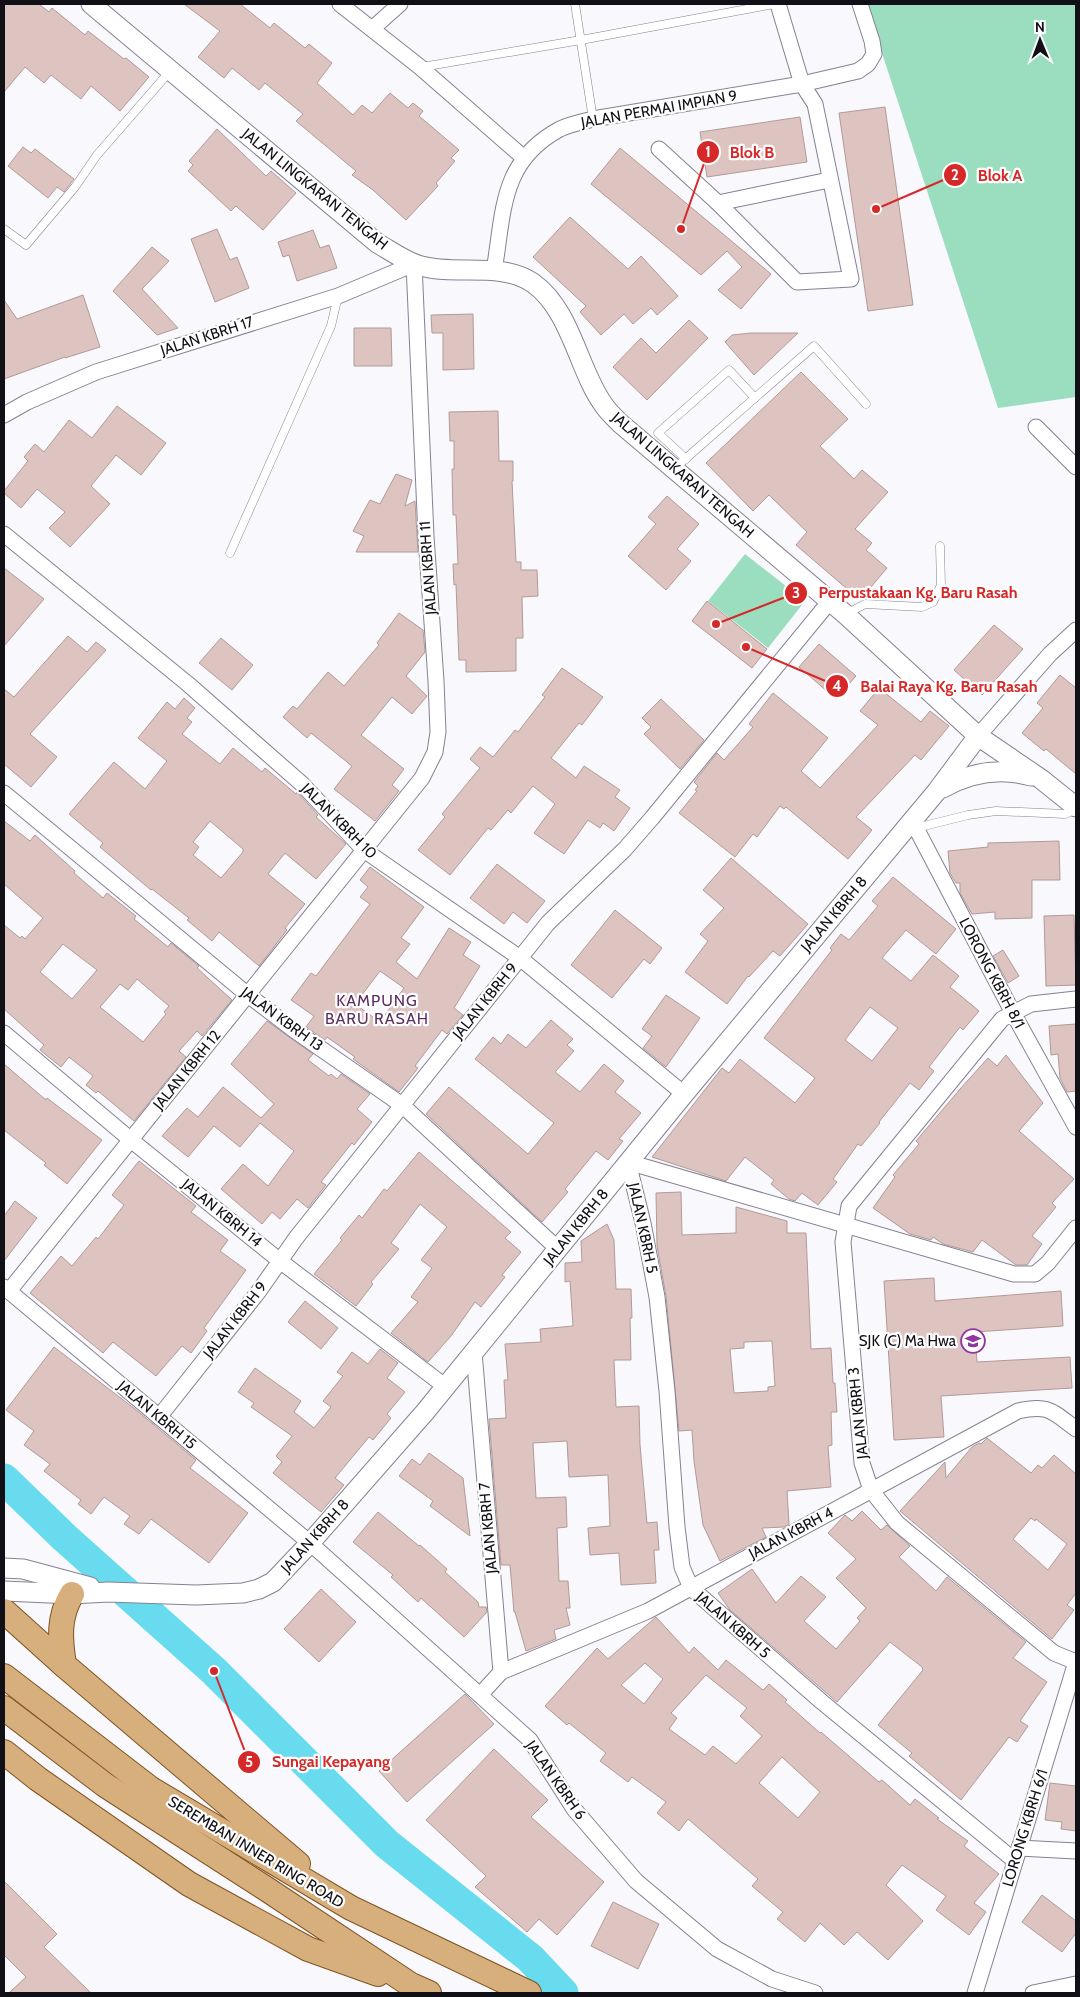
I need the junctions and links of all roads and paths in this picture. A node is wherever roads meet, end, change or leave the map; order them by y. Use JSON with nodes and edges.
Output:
{"nodes":[{"id":1,"x":91,"y":4,"type":"edge"},
{"id":2,"x":340,"y":4,"type":"edge"},
{"id":3,"x":400,"y":4,"type":"edge"},
{"id":4,"x":575,"y":4,"type":"edge"},
{"id":5,"x":776,"y":4,"type":"edge"},
{"id":6,"x":860,"y":4,"type":"edge"},
{"id":7,"x":372,"y":29,"type":"junction"},
{"id":8,"x":581,"y":40,"type":"junction"},
{"id":9,"x":420,"y":67,"type":"junction"},
{"id":10,"x":171,"y":70,"type":"junction"},
{"id":11,"x":802,"y":84,"type":"junction"},
{"id":12,"x":593,"y":119,"type":"junction"},
{"id":13,"x":659,"y":149,"type":"dead end"},
{"id":14,"x":524,"y":158,"type":"junction"},
{"id":15,"x":829,"y":180,"type":"junction"},
{"id":16,"x":718,"y":203,"type":"junction"},
{"id":17,"x":4,"y":229,"type":"edge"},
{"id":18,"x":414,"y":264,"type":"junction"},
{"id":19,"x":494,"y":271,"type":"junction"},
{"id":20,"x":338,"y":296,"type":"junction"},
{"id":21,"x":755,"y":398,"type":"junction"},
{"id":22,"x":866,"y":404,"type":"dead end"},
{"id":23,"x":4,"y":415,"type":"edge"},
{"id":24,"x":1036,"y":426,"type":"dead end"},
{"id":25,"x":680,"y":464,"type":"junction"},
{"id":26,"x":1076,"y":467,"type":"edge"},
{"id":27,"x":4,"y":534,"type":"edge"},
{"id":28,"x":940,"y":546,"type":"dead end"},
{"id":29,"x":230,"y":553,"type":"dead end"},
{"id":30,"x":830,"y":601,"type":"junction"},
{"id":31,"x":845,"y":614,"type":"junction"},
{"id":32,"x":1076,"y":630,"type":"edge"},
{"id":33,"x":978,"y":736,"type":"junction"},
{"id":34,"x":1042,"y":779,"type":"junction"},
{"id":35,"x":937,"y":791,"type":"junction"},
{"id":36,"x":4,"y":793,"type":"edge"},
{"id":37,"x":1076,"y":808,"type":"edge"},
{"id":38,"x":915,"y":823,"type":"junction"},
{"id":39,"x":364,"y":850,"type":"junction"},
{"id":40,"x":520,"y":958,"type":"junction"},
{"id":41,"x":248,"y":995,"type":"junction"},
{"id":42,"x":1076,"y":999,"type":"edge"},
{"id":43,"x":1013,"y":1013,"type":"junction"},
{"id":44,"x":4,"y":1033,"type":"edge"},
{"id":45,"x":684,"y":1094,"type":"junction"},
{"id":46,"x":402,"y":1105,"type":"junction"},
{"id":47,"x":1076,"y":1127,"type":"edge"},
{"id":48,"x":131,"y":1140,"type":"junction"},
{"id":49,"x":628,"y":1162,"type":"junction"},
{"id":50,"x":846,"y":1225,"type":"junction"},
{"id":51,"x":1076,"y":1228,"type":"edge"},
{"id":52,"x":558,"y":1249,"type":"junction"},
{"id":53,"x":280,"y":1261,"type":"junction"},
{"id":54,"x":6,"y":1289,"type":"edge"},
{"id":55,"x":474,"y":1352,"type":"junction"},
{"id":56,"x":446,"y":1386,"type":"junction"},
{"id":57,"x":159,"y":1417,"type":"junction"},
{"id":58,"x":1076,"y":1428,"type":"edge"},
{"id":59,"x":872,"y":1490,"type":"junction"},
{"id":60,"x":310,"y":1543,"type":"junction"},
{"id":61,"x":4,"y":1568,"type":"edge"},
{"id":62,"x":691,"y":1588,"type":"junction"},
{"id":63,"x":4,"y":1591,"type":"edge"},
{"id":64,"x":108,"y":1592,"type":"junction"},
{"id":65,"x":72,"y":1594,"type":"junction"},
{"id":66,"x":4,"y":1610,"type":"edge"},
{"id":67,"x":1076,"y":1662,"type":"edge"},
{"id":68,"x":64,"y":1665,"type":"junction"},
{"id":69,"x":501,"y":1672,"type":"junction"},
{"id":70,"x":4,"y":1676,"type":"edge"},
{"id":71,"x":480,"y":1695,"type":"junction"},
{"id":72,"x":4,"y":1708,"type":"edge"},
{"id":73,"x":4,"y":1752,"type":"edge"},
{"id":74,"x":1076,"y":1851,"type":"edge"},
{"id":75,"x":1017,"y":1854,"type":"junction"},
{"id":76,"x":351,"y":1908,"type":"junction"},
{"id":77,"x":1076,"y":1984,"type":"edge"},
{"id":78,"x":420,"y":1989,"type":"edge"},
{"id":79,"x":529,"y":1993,"type":"edge"},
{"id":80,"x":815,"y":1993,"type":"edge"},
{"id":81,"x":975,"y":1993,"type":"edge"},
{"id":82,"x":1033,"y":1993,"type":"edge"}],
"edges":[{"from":1,"to":10,"type":"street","name":"JALAN LINGKARAN TENGAH"},
{"from":2,"to":7,"type":"street"},
{"from":3,"to":7,"type":"street"},
{"from":4,"to":8,"type":"lane"},
{"from":5,"to":8,"type":"lane"},
{"from":5,"to":11,"type":"street"},
{"from":6,"to":11,"type":"street","name":"JALAN PERMAI IMPIAN 9"},
{"from":7,"to":9,"type":"street"},
{"from":8,"to":9,"type":"lane"},
{"from":8,"to":12,"type":"lane"},
{"from":9,"to":14,"type":"street"},
{"from":10,"to":17,"type":"lane"},
{"from":10,"to":18,"type":"street","name":"JALAN LINGKARAN TENGAH"},
{"from":11,"to":12,"type":"street","name":"JALAN PERMAI IMPIAN 9"},
{"from":11,"to":15,"type":"street"},
{"from":12,"to":14,"type":"street","name":"JALAN PERMAI IMPIAN 9"},
{"from":13,"to":16,"type":"street"},
{"from":14,"to":19,"type":"street","name":"JALAN PERMAI IMPIAN 9"},
{"from":15,"to":16,"type":"street"},
{"from":15,"to":16,"type":"street"},
{"from":18,"to":19,"type":"street","name":"JALAN LINGKARAN TENGAH"},
{"from":18,"to":20,"type":"street","name":"JALAN KBRH 17"},
{"from":18,"to":39,"type":"street","name":"JALAN KBRH 11"},
{"from":19,"to":25,"type":"street","name":"JALAN LINGKARAN TENGAH"},
{"from":20,"to":23,"type":"street","name":"JALAN KBRH 17"},
{"from":20,"to":29,"type":"lane"},
{"from":21,"to":22,"type":"lane"},
{"from":21,"to":25,"type":"lane"},
{"from":21,"to":25,"type":"lane"},
{"from":24,"to":26,"type":"street"},
{"from":25,"to":30,"type":"street","name":"JALAN LINGKARAN TENGAH"},
{"from":27,"to":39,"type":"street","name":"JALAN KBRH 10"},
{"from":28,"to":31,"type":"lane"},
{"from":30,"to":31,"type":"street","name":"JALAN LINGKARAN TENGAH"},
{"from":30,"to":40,"type":"street","name":"JALAN KBRH 9"},
{"from":31,"to":33,"type":"street","name":"JALAN LINGKARAN TENGAH"},
{"from":32,"to":33,"type":"street"},
{"from":33,"to":34,"type":"street","name":"JALAN LINGKARAN TENGAH"},
{"from":33,"to":35,"type":"street","name":"JALAN KBRH 8"},
{"from":34,"to":35,"type":"street"},
{"from":34,"to":37,"type":"street","name":"JALAN LINGKARAN TENGAH"},
{"from":35,"to":38,"type":"street","name":"JALAN KBRH 8"},
{"from":36,"to":41,"type":"street","name":"JALAN KBRH 13"},
{"from":37,"to":38,"type":"lane"},
{"from":38,"to":43,"type":"street","name":"LORONG KBRH 8/1"},
{"from":38,"to":45,"type":"street","name":"JALAN KBRH 8"},
{"from":39,"to":40,"type":"street","name":"JALAN KBRH 10"},
{"from":39,"to":41,"type":"street","name":"JALAN KBRH 12"},
{"from":40,"to":45,"type":"street","name":"JALAN KBRH 10"},
{"from":40,"to":46,"type":"street","name":"JALAN KBRH 9"},
{"from":41,"to":46,"type":"street","name":"JALAN KBRH 13"},
{"from":41,"to":48,"type":"street","name":"JALAN KBRH 12"},
{"from":42,"to":43,"type":"street","name":"JALAN KBRH 3"},
{"from":43,"to":47,"type":"street","name":"LORONG KBRH 8/1"},
{"from":43,"to":50,"type":"street","name":"JALAN KBRH 3"},
{"from":44,"to":48,"type":"street","name":"JALAN KBRH 14"},
{"from":45,"to":49,"type":"street","name":"JALAN KBRH 8"},
{"from":46,"to":52,"type":"street","name":"JALAN KBRH 13"},
{"from":46,"to":53,"type":"street","name":"JALAN KBRH 9"},
{"from":48,"to":53,"type":"street","name":"JALAN KBRH 14"},
{"from":48,"to":54,"type":"street","name":"JALAN KBRH 12"},
{"from":49,"to":50,"type":"street"},
{"from":49,"to":52,"type":"street","name":"JALAN KBRH 8"},
{"from":49,"to":62,"type":"street","name":"JALAN KBRH 5"},
{"from":50,"to":51,"type":"street"},
{"from":50,"to":59,"type":"street","name":"JALAN KBRH 3"},
{"from":52,"to":55,"type":"street","name":"JALAN KBRH 8"},
{"from":53,"to":56,"type":"street","name":"JALAN KBRH 14"},
{"from":53,"to":57,"type":"street","name":"JALAN KBRH 9"},
{"from":54,"to":57,"type":"street","name":"JALAN KBRH 15"},
{"from":55,"to":56,"type":"street","name":"JALAN KBRH 8"},
{"from":55,"to":69,"type":"street","name":"JALAN KBRH 7"},
{"from":56,"to":60,"type":"street","name":"JALAN KBRH 8"},
{"from":57,"to":60,"type":"street","name":"JALAN KBRH 15"},
{"from":58,"to":59,"type":"street","name":"JALAN KBRH 4"},
{"from":59,"to":62,"type":"street","name":"JALAN KBRH 4"},
{"from":59,"to":67,"type":"street","name":"JALAN KBRH 3"},
{"from":60,"to":64,"type":"street","name":"JALAN KBRH 8"},
{"from":60,"to":71,"type":"street","name":"JALAN KBRH 6"},
{"from":61,"to":64,"type":"street"},
{"from":62,"to":69,"type":"street","name":"JALAN KBRH 4"},
{"from":62,"to":75,"type":"street","name":"JALAN KBRH 5"},
{"from":63,"to":65,"type":"street"},
{"from":64,"to":65,"type":"street"},
{"from":65,"to":68,"type":"main road"},
{"from":66,"to":68,"type":"main road"},
{"from":67,"to":75,"type":"street","name":"LORONG KBRH 6/1"},
{"from":68,"to":76,"type":"main road"},
{"from":69,"to":71,"type":"street"},
{"from":70,"to":76,"type":"main road","name":"SEREMBAN INNER RING ROAD"},
{"from":71,"to":80,"type":"street","name":"JALAN KBRH 6"},
{"from":72,"to":78,"type":"main road","name":"SEREMBAN INNER RING ROAD"},
{"from":73,"to":78,"type":"main road"},
{"from":74,"to":75,"type":"street"},
{"from":75,"to":81,"type":"street","name":"LORONG KBRH 6/1"},
{"from":76,"to":79,"type":"main road","name":"SEREMBAN INNER RING ROAD"},
{"from":77,"to":82,"type":"street"}]}
